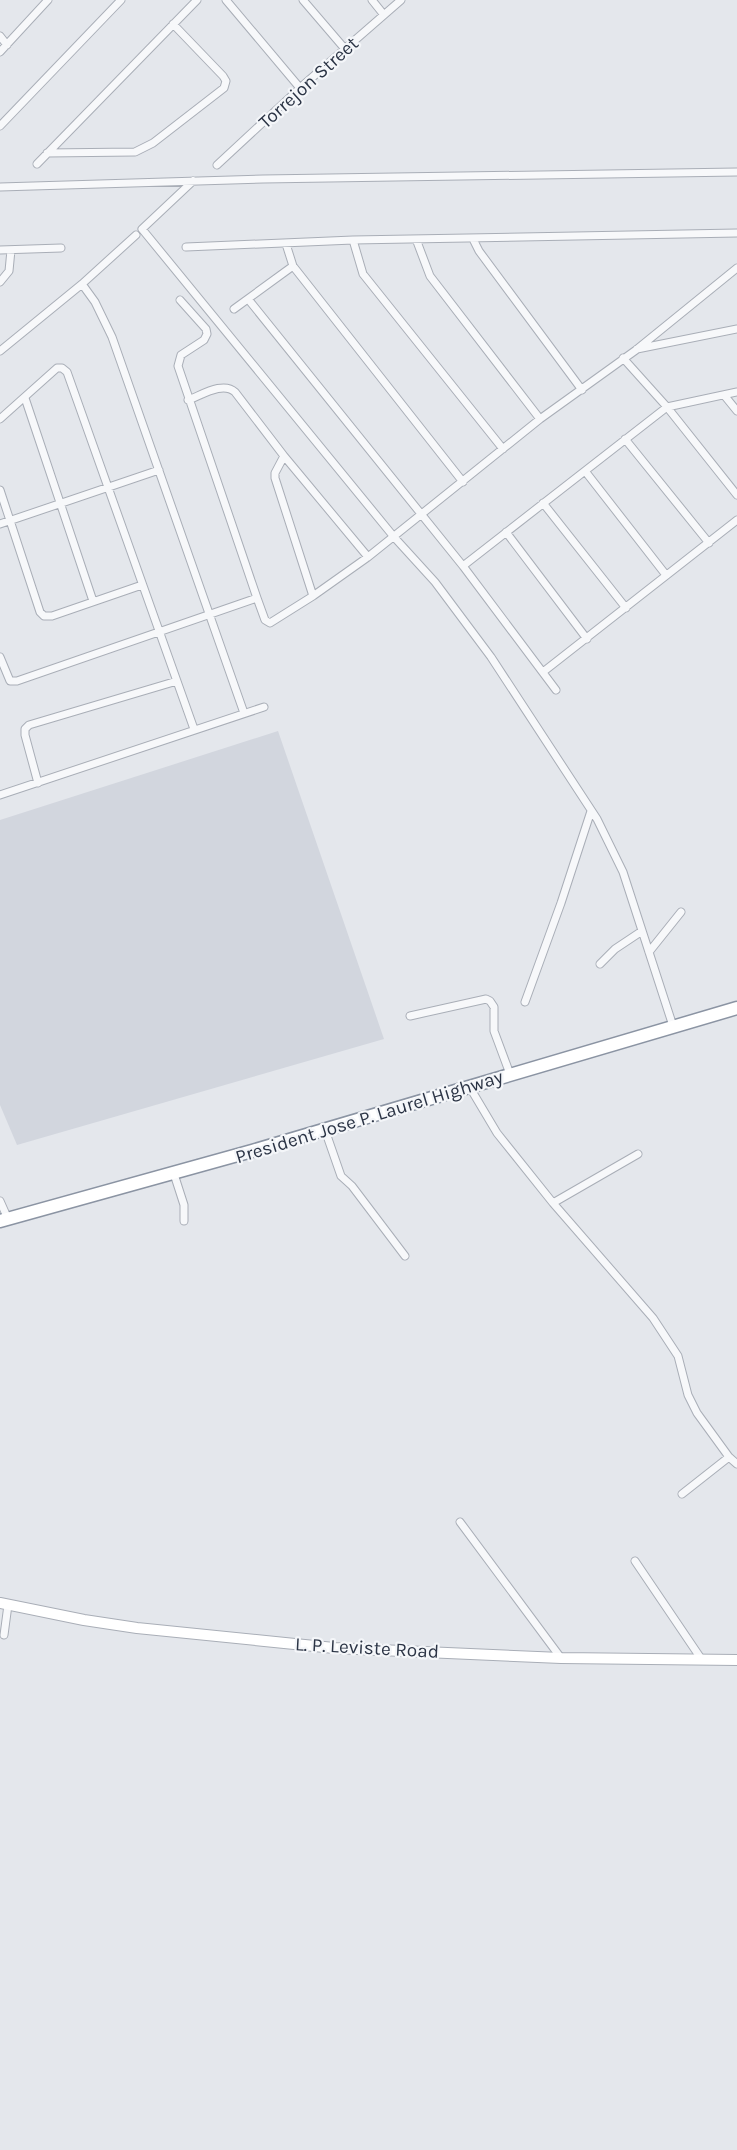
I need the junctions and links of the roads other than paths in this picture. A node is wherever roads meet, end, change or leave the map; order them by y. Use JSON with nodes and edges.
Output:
{"nodes":[{"id":1,"x":48,"y":0,"type":"edge"},
{"id":2,"x":121,"y":0,"type":"edge"},
{"id":3,"x":198,"y":0,"type":"edge"},
{"id":4,"x":226,"y":0,"type":"edge"},
{"id":5,"x":303,"y":0,"type":"edge"},
{"id":6,"x":372,"y":0,"type":"edge"},
{"id":7,"x":401,"y":0,"type":"edge"},
{"id":8,"x":384,"y":14,"type":"junction"},
{"id":9,"x":173,"y":24,"type":"junction"},
{"id":10,"x":0,"y":36,"type":"edge"},
{"id":11,"x":7,"y":45,"type":"junction"},
{"id":12,"x":345,"y":49,"type":"junction"},
{"id":13,"x":0,"y":52,"type":"edge"},
{"id":14,"x":300,"y":88,"type":"junction"},
{"id":15,"x":1,"y":122,"type":"edge"},
{"id":16,"x":47,"y":153,"type":"junction"},
{"id":17,"x":37,"y":164,"type":"dead end"},
{"id":18,"x":217,"y":165,"type":"dead end"},
{"id":19,"x":737,"y":172,"type":"edge"},
{"id":20,"x":192,"y":181,"type":"junction"},
{"id":21,"x":0,"y":187,"type":"edge"},
{"id":22,"x":139,"y":232,"type":"junction"},
{"id":23,"x":737,"y":233,"type":"edge"},
{"id":24,"x":416,"y":239,"type":"junction"},
{"id":25,"x":473,"y":239,"type":"junction"},
{"id":26,"x":353,"y":240,"type":"junction"},
{"id":27,"x":286,"y":244,"type":"junction"},
{"id":28,"x":61,"y":248,"type":"dead end"},
{"id":29,"x":186,"y":248,"type":"dead end"},
{"id":30,"x":0,"y":250,"type":"edge"},
{"id":31,"x":11,"y":250,"type":"junction"},
{"id":32,"x":293,"y":266,"type":"junction"},
{"id":33,"x":737,"y":268,"type":"edge"},
{"id":34,"x":0,"y":282,"type":"edge"},
{"id":35,"x":82,"y":284,"type":"junction"},
{"id":36,"x":248,"y":298,"type":"junction"},
{"id":37,"x":180,"y":300,"type":"dead end"},
{"id":38,"x":234,"y":309,"type":"dead end"},
{"id":39,"x":737,"y":329,"type":"edge"},
{"id":40,"x":636,"y":350,"type":"junction"},
{"id":41,"x":0,"y":351,"type":"edge"},
{"id":42,"x":623,"y":358,"type":"junction"},
{"id":43,"x":582,"y":390,"type":"junction"},
{"id":44,"x":737,"y":392,"type":"edge"},
{"id":45,"x":724,"y":395,"type":"junction"},
{"id":46,"x":25,"y":398,"type":"junction"},
{"id":47,"x":188,"y":400,"type":"junction"},
{"id":48,"x":668,"y":407,"type":"junction"},
{"id":49,"x":737,"y":411,"type":"edge"},
{"id":50,"x":0,"y":419,"type":"edge"},
{"id":51,"x":540,"y":419,"type":"junction"},
{"id":52,"x":625,"y":439,"type":"junction"},
{"id":53,"x":503,"y":449,"type":"junction"},
{"id":54,"x":284,"y":456,"type":"junction"},
{"id":55,"x":159,"y":470,"type":"junction"},
{"id":56,"x":585,"y":471,"type":"junction"},
{"id":57,"x":462,"y":482,"type":"junction"},
{"id":58,"x":108,"y":488,"type":"junction"},
{"id":59,"x":0,"y":490,"type":"edge"},
{"id":60,"x":737,"y":495,"type":"edge"},
{"id":61,"x":543,"y":503,"type":"junction"},
{"id":62,"x":61,"y":504,"type":"junction"},
{"id":63,"x":423,"y":514,"type":"junction"},
{"id":64,"x":737,"y":520,"type":"edge"},
{"id":65,"x":10,"y":521,"type":"junction"},
{"id":66,"x":0,"y":524,"type":"edge"},
{"id":67,"x":506,"y":532,"type":"junction"},
{"id":68,"x":394,"y":537,"type":"junction"},
{"id":69,"x":709,"y":542,"type":"junction"},
{"id":70,"x":368,"y":557,"type":"junction"},
{"id":71,"x":463,"y":566,"type":"junction"},
{"id":72,"x":666,"y":575,"type":"junction"},
{"id":73,"x":142,"y":585,"type":"junction"},
{"id":74,"x":313,"y":596,"type":"junction"},
{"id":75,"x":257,"y":598,"type":"junction"},
{"id":76,"x":93,"y":601,"type":"junction"},
{"id":77,"x":626,"y":608,"type":"junction"},
{"id":78,"x":210,"y":616,"type":"junction"},
{"id":79,"x":159,"y":634,"type":"junction"},
{"id":80,"x":587,"y":639,"type":"junction"},
{"id":81,"x":0,"y":657,"type":"edge"},
{"id":82,"x":543,"y":672,"type":"junction"},
{"id":83,"x":177,"y":681,"type":"junction"},
{"id":84,"x":556,"y":690,"type":"dead end"},
{"id":85,"x":264,"y":707,"type":"dead end"},
{"id":86,"x":244,"y":713,"type":"junction"},
{"id":87,"x":194,"y":729,"type":"junction"},
{"id":88,"x":38,"y":783,"type":"junction"},
{"id":89,"x":0,"y":795,"type":"edge"},
{"id":90,"x":591,"y":810,"type":"junction"},
{"id":91,"x":681,"y":912,"type":"dead end"},
{"id":92,"x":642,"y":931,"type":"junction"},
{"id":93,"x":649,"y":952,"type":"junction"},
{"id":94,"x":600,"y":964,"type":"dead end"},
{"id":95,"x":525,"y":1002,"type":"dead end"},
{"id":96,"x":737,"y":1008,"type":"edge"},
{"id":97,"x":410,"y":1016,"type":"dead end"},
{"id":98,"x":673,"y":1026,"type":"junction"},
{"id":99,"x":510,"y":1074,"type":"junction"},
{"id":100,"x":469,"y":1086,"type":"junction"},
{"id":101,"x":325,"y":1130,"type":"junction"},
{"id":102,"x":638,"y":1154,"type":"dead end"},
{"id":103,"x":174,"y":1174,"type":"junction"},
{"id":104,"x":0,"y":1201,"type":"edge"},
{"id":105,"x":553,"y":1203,"type":"junction"},
{"id":106,"x":4,"y":1220,"type":"edge"},
{"id":107,"x":184,"y":1221,"type":"dead end"},
{"id":108,"x":405,"y":1256,"type":"dead end"},
{"id":109,"x":729,"y":1457,"type":"junction"},
{"id":110,"x":737,"y":1464,"type":"edge"},
{"id":111,"x":682,"y":1494,"type":"dead end"},
{"id":112,"x":460,"y":1522,"type":"dead end"},
{"id":113,"x":635,"y":1561,"type":"dead end"},
{"id":114,"x":4,"y":1604,"type":"edge"},
{"id":115,"x":4,"y":1635,"type":"dead end"},
{"id":116,"x":561,"y":1658,"type":"junction"},
{"id":117,"x":702,"y":1660,"type":"junction"},
{"id":118,"x":737,"y":1660,"type":"edge"}],
"edges":[{"from":1,"to":11,"type":"street"},
{"from":2,"to":15,"type":"street"},
{"from":3,"to":9,"type":"street"},
{"from":4,"to":14,"type":"street"},
{"from":5,"to":12,"type":"street"},
{"from":6,"to":8,"type":"street"},
{"from":7,"to":8,"type":"street","name":"Torrejon Street"},
{"from":8,"to":12,"type":"street","name":"Torrejon Street"},
{"from":9,"to":16,"type":"street"},
{"from":9,"to":16,"type":"street"},
{"from":10,"to":11,"type":"street"},
{"from":11,"to":13,"type":"street"},
{"from":12,"to":14,"type":"street","name":"Torrejon Street"},
{"from":14,"to":18,"type":"street","name":"Torrejon Street"},
{"from":16,"to":17,"type":"street"},
{"from":19,"to":20,"type":"street"},
{"from":20,"to":21,"type":"street"},
{"from":20,"to":22,"type":"street"},
{"from":22,"to":35,"type":"street"},
{"from":22,"to":68,"type":"street"},
{"from":23,"to":25,"type":"street"},
{"from":24,"to":25,"type":"street"},
{"from":24,"to":26,"type":"street"},
{"from":24,"to":51,"type":"street"},
{"from":25,"to":43,"type":"street"},
{"from":26,"to":27,"type":"street"},
{"from":26,"to":53,"type":"street"},
{"from":27,"to":29,"type":"street"},
{"from":27,"to":32,"type":"street"},
{"from":28,"to":31,"type":"street"},
{"from":30,"to":31,"type":"street"},
{"from":31,"to":34,"type":"street"},
{"from":32,"to":36,"type":"street"},
{"from":32,"to":57,"type":"street"},
{"from":33,"to":40,"type":"street"},
{"from":35,"to":41,"type":"street"},
{"from":35,"to":55,"type":"street"},
{"from":36,"to":38,"type":"street"},
{"from":36,"to":63,"type":"street"},
{"from":37,"to":47,"type":"street"},
{"from":39,"to":40,"type":"street"},
{"from":40,"to":42,"type":"street"},
{"from":42,"to":43,"type":"street"},
{"from":42,"to":48,"type":"street"},
{"from":43,"to":51,"type":"street"},
{"from":44,"to":45,"type":"street"},
{"from":45,"to":48,"type":"street"},
{"from":45,"to":49,"type":"street"},
{"from":46,"to":50,"type":"street"},
{"from":46,"to":58,"type":"street"},
{"from":46,"to":62,"type":"street"},
{"from":47,"to":54,"type":"street"},
{"from":47,"to":75,"type":"street"},
{"from":48,"to":52,"type":"street"},
{"from":48,"to":60,"type":"street"},
{"from":51,"to":53,"type":"street"},
{"from":52,"to":56,"type":"street"},
{"from":52,"to":69,"type":"street"},
{"from":53,"to":57,"type":"street"},
{"from":54,"to":70,"type":"street"},
{"from":54,"to":74,"type":"street"},
{"from":55,"to":58,"type":"street"},
{"from":55,"to":78,"type":"street"},
{"from":56,"to":61,"type":"street"},
{"from":56,"to":72,"type":"street"},
{"from":57,"to":63,"type":"street"},
{"from":58,"to":62,"type":"street"},
{"from":58,"to":73,"type":"street"},
{"from":59,"to":65,"type":"street"},
{"from":61,"to":67,"type":"street"},
{"from":61,"to":77,"type":"street"},
{"from":62,"to":65,"type":"street"},
{"from":62,"to":76,"type":"street"},
{"from":63,"to":68,"type":"street"},
{"from":63,"to":71,"type":"street"},
{"from":64,"to":69,"type":"street"},
{"from":65,"to":66,"type":"street"},
{"from":65,"to":76,"type":"street"},
{"from":67,"to":71,"type":"street"},
{"from":67,"to":80,"type":"street"},
{"from":68,"to":70,"type":"street"},
{"from":68,"to":90,"type":"street"},
{"from":69,"to":72,"type":"street"},
{"from":70,"to":74,"type":"street"},
{"from":71,"to":82,"type":"street"},
{"from":72,"to":77,"type":"street"},
{"from":73,"to":76,"type":"street"},
{"from":73,"to":79,"type":"street"},
{"from":74,"to":75,"type":"street"},
{"from":75,"to":78,"type":"street"},
{"from":77,"to":80,"type":"street"},
{"from":78,"to":79,"type":"street"},
{"from":78,"to":86,"type":"street"},
{"from":79,"to":81,"type":"street"},
{"from":79,"to":83,"type":"street"},
{"from":80,"to":82,"type":"street"},
{"from":82,"to":84,"type":"street"},
{"from":83,"to":87,"type":"street"},
{"from":83,"to":88,"type":"street"},
{"from":85,"to":86,"type":"street"},
{"from":86,"to":87,"type":"street"},
{"from":87,"to":88,"type":"street"},
{"from":88,"to":89,"type":"street"},
{"from":90,"to":92,"type":"street"},
{"from":90,"to":95,"type":"street"},
{"from":91,"to":93,"type":"street"},
{"from":92,"to":93,"type":"street"},
{"from":92,"to":94,"type":"street"},
{"from":93,"to":98,"type":"street"},
{"from":96,"to":98,"type":"highway","name":"President Jose P. Laurel Highway"},
{"from":97,"to":99,"type":"street"},
{"from":98,"to":99,"type":"highway","name":"President Jose P. Laurel Highway"},
{"from":99,"to":100,"type":"highway","name":"President Jose P. Laurel Highway"},
{"from":100,"to":101,"type":"highway","name":"President Jose P. Laurel Highway"},
{"from":100,"to":105,"type":"street"},
{"from":101,"to":103,"type":"highway","name":"President Jose P. Laurel Highway"},
{"from":101,"to":108,"type":"street"},
{"from":102,"to":105,"type":"street"},
{"from":103,"to":106,"type":"highway","name":"President Jose P. Laurel Highway"},
{"from":103,"to":107,"type":"street"},
{"from":104,"to":106,"type":"street"},
{"from":105,"to":109,"type":"street"},
{"from":109,"to":110,"type":"street"},
{"from":109,"to":111,"type":"street"},
{"from":112,"to":116,"type":"street"},
{"from":113,"to":117,"type":"street"},
{"from":114,"to":115,"type":"street"},
{"from":114,"to":116,"type":"main road","name":"L. P. Leviste Road"},
{"from":116,"to":117,"type":"main road","name":"L. P. Leviste Road"},
{"from":117,"to":118,"type":"main road","name":"L. P. Leviste Road"}]}
